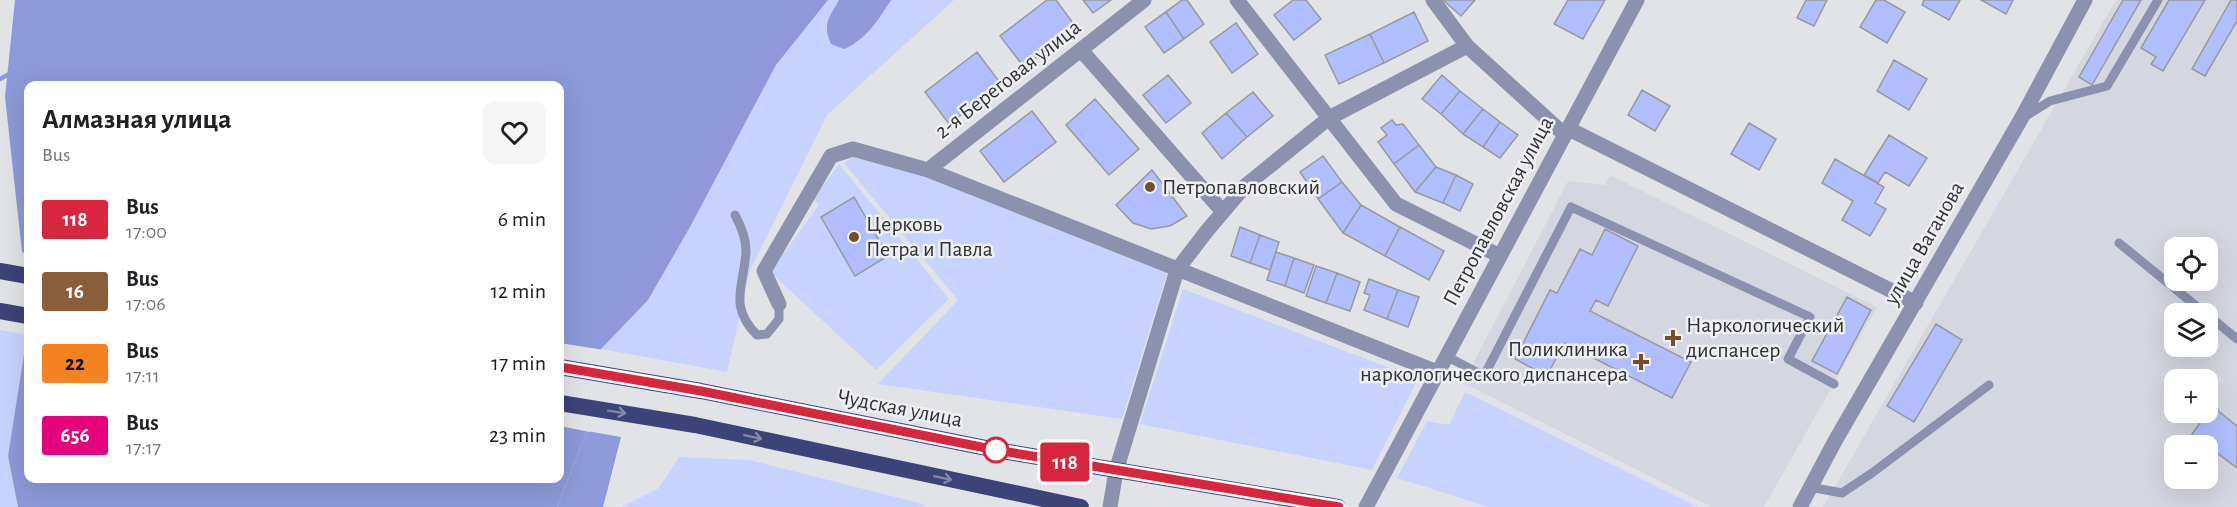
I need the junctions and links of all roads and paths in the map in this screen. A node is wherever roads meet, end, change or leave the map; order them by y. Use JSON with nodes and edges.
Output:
{"nodes":[{"id":1,"x":1144,"y":0,"type":"edge"},
{"id":2,"x":1237,"y":0,"type":"edge"},
{"id":3,"x":1433,"y":0,"type":"edge"},
{"id":4,"x":1637,"y":0,"type":"edge"},
{"id":5,"x":2085,"y":0,"type":"edge"},
{"id":6,"x":2158,"y":0,"type":"edge"},
{"id":7,"x":1467,"y":46,"type":"junction"},
{"id":8,"x":1081,"y":50,"type":"junction"},
{"id":9,"x":1329,"y":118,"type":"junction"},
{"id":10,"x":2021,"y":119,"type":"junction"},
{"id":11,"x":1567,"y":132,"type":"junction"},
{"id":12,"x":928,"y":170,"type":"junction"},
{"id":13,"x":1223,"y":212,"type":"junction"},
{"id":14,"x":735,"y":215,"type":"dead end"},
{"id":15,"x":2119,"y":243,"type":"dead end"},
{"id":16,"x":1500,"y":256,"type":"junction"},
{"id":17,"x":1177,"y":270,"type":"junction"},
{"id":18,"x":0,"y":271,"type":"edge"},
{"id":19,"x":24,"y":275,"type":"edge"},
{"id":20,"x":1916,"y":303,"type":"junction"},
{"id":21,"x":2193,"y":303,"type":"edge"},
{"id":22,"x":779,"y":304,"type":"joint"},
{"id":23,"x":0,"y":311,"type":"edge"},
{"id":24,"x":24,"y":315,"type":"edge"},
{"id":25,"x":2218,"y":323,"type":"edge"},
{"id":26,"x":2237,"y":339,"type":"edge"},
{"id":27,"x":1446,"y":356,"type":"junction"},
{"id":28,"x":564,"y":368,"type":"edge"},
{"id":29,"x":1437,"y":372,"type":"junction"},
{"id":30,"x":1834,"y":384,"type":"dead end"},
{"id":31,"x":1989,"y":385,"type":"dead end"},
{"id":32,"x":564,"y":404,"type":"edge"},
{"id":33,"x":1116,"y":471,"type":"junction"},
{"id":34,"x":1810,"y":487,"type":"junction"},
{"id":35,"x":1082,"y":507,"type":"edge"},
{"id":36,"x":1110,"y":507,"type":"edge"},
{"id":37,"x":1338,"y":507,"type":"edge"},
{"id":38,"x":1366,"y":507,"type":"edge"},
{"id":39,"x":1800,"y":507,"type":"edge"}],
"edges":[{"from":1,"to":8,"type":"street","name":"2-я Береговая улица"},
{"from":2,"to":9,"type":"street"},
{"from":3,"to":7,"type":"street"},
{"from":4,"to":11,"type":"street","name":"Петропавловская улица"},
{"from":5,"to":10,"type":"street","name":"улица Ваганова"},
{"from":6,"to":10,"type":"lane"},
{"from":7,"to":9,"type":"street"},
{"from":7,"to":11,"type":"street"},
{"from":8,"to":12,"type":"street","name":"2-я Береговая улица"},
{"from":8,"to":13,"type":"street"},
{"from":9,"to":13,"type":"street"},
{"from":9,"to":16,"type":"street"},
{"from":10,"to":20,"type":"street","name":"улица Ваганова"},
{"from":11,"to":16,"type":"street","name":"Петропавловская улица"},
{"from":11,"to":20,"type":"street"},
{"from":12,"to":17,"type":"street"},
{"from":12,"to":22,"type":"street"},
{"from":13,"to":17,"type":"street"},
{"from":14,"to":22,"type":"lane"},
{"from":15,"to":21,"type":"lane"},
{"from":16,"to":27,"type":"street","name":"Петропавловская улица"},
{"from":17,"to":29,"type":"street"},
{"from":17,"to":33,"type":"street"},
{"from":18,"to":19,"type":"highway"},
{"from":20,"to":34,"type":"street","name":"улица Ваганова"},
{"from":23,"to":24,"type":"highway"},
{"from":25,"to":26,"type":"lane"},
{"from":27,"to":29,"type":"street","name":"Петропавловская улица"},
{"from":27,"to":30,"type":"lane"},
{"from":28,"to":33,"type":"highway","name":"Чудская улица"},
{"from":29,"to":38,"type":"street","name":"Петропавловская улица"},
{"from":31,"to":34,"type":"lane"},
{"from":32,"to":35,"type":"highway","one_way":true},
{"from":33,"to":36,"type":"street"},
{"from":33,"to":37,"type":"highway","name":"Чудская улица"},
{"from":34,"to":39,"type":"street","name":"улица Ваганова"}]}
